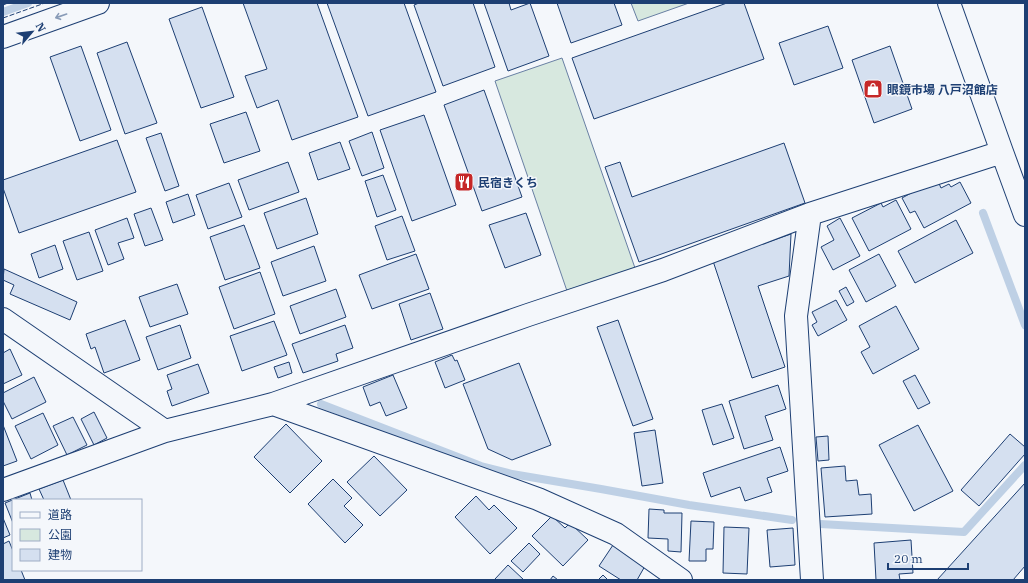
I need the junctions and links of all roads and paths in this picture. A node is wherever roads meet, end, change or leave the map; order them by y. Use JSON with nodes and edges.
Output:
{"nodes":[{"id":1,"x":98,"y":3,"type":"edge"},
{"id":2,"x":949,"y":3,"type":"edge"},
{"id":3,"x":3,"y":36,"type":"edge"},
{"id":4,"x":1002,"y":152,"type":"junction"},
{"id":5,"x":810,"y":214,"type":"junction"},
{"id":6,"x":1025,"y":215,"type":"edge"},
{"id":7,"x":3,"y":319,"type":"edge"},
{"id":8,"x":273,"y":404,"type":"junction"},
{"id":9,"x":165,"y":431,"type":"junction"},
{"id":10,"x":3,"y":490,"type":"edge"},
{"id":11,"x":674,"y":578,"type":"edge"},
{"id":12,"x":812,"y":580,"type":"edge"}],
"edges":[{"from":1,"to":3,"type":"street","one_way":true},
{"from":2,"to":4,"type":"street"},
{"from":4,"to":5,"type":"street"},
{"from":4,"to":6,"type":"street"},
{"from":5,"to":8,"type":"street"},
{"from":5,"to":12,"type":"street"},
{"from":7,"to":9,"type":"street"},
{"from":8,"to":9,"type":"street"},
{"from":8,"to":11,"type":"street"},
{"from":9,"to":10,"type":"street"}]}
